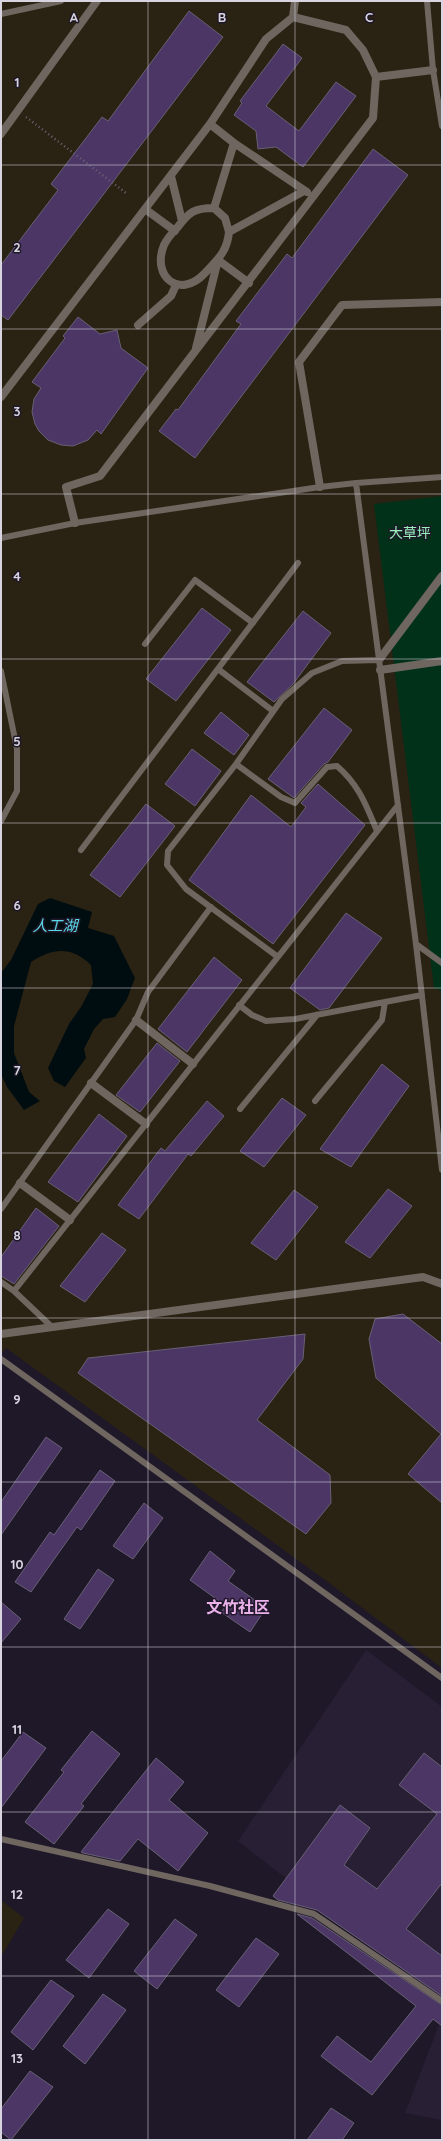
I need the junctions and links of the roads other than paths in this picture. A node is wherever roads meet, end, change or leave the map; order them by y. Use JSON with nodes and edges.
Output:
{"nodes":[{"id":1,"x":62,"y":1,"type":"edge"},
{"id":2,"x":97,"y":1,"type":"edge"},
{"id":3,"x":295,"y":1,"type":"edge"},
{"id":4,"x":427,"y":1,"type":"edge"},
{"id":5,"x":1,"y":14,"type":"edge"},
{"id":6,"x":293,"y":17,"type":"junction"},
{"id":7,"x":433,"y":70,"type":"junction"},
{"id":8,"x":376,"y":77,"type":"junction"},
{"id":9,"x":210,"y":124,"type":"junction"},
{"id":10,"x":442,"y":126,"type":"edge"},
{"id":11,"x":1,"y":134,"type":"edge"},
{"id":12,"x":234,"y":143,"type":"junction"},
{"id":13,"x":171,"y":176,"type":"junction"},
{"id":14,"x":304,"y":191,"type":"junction"},
{"id":15,"x":313,"y":196,"type":"junction"},
{"id":16,"x":214,"y":208,"type":"junction"},
{"id":17,"x":145,"y":209,"type":"junction"},
{"id":18,"x":182,"y":221,"type":"junction"},
{"id":19,"x":174,"y":231,"type":"junction"},
{"id":20,"x":229,"y":232,"type":"junction"},
{"id":21,"x":218,"y":260,"type":"junction"},
{"id":22,"x":249,"y":283,"type":"junction"},
{"id":23,"x":176,"y":285,"type":"junction"},
{"id":24,"x":442,"y":302,"type":"edge"},
{"id":25,"x":138,"y":325,"type":"dead end"},
{"id":26,"x":195,"y":351,"type":"junction"},
{"id":27,"x":1,"y":397,"type":"edge"},
{"id":28,"x":442,"y":477,"type":"edge"},
{"id":29,"x":356,"y":483,"type":"junction"},
{"id":30,"x":320,"y":487,"type":"junction"},
{"id":31,"x":75,"y":523,"type":"junction"},
{"id":32,"x":1,"y":538,"type":"edge"},
{"id":33,"x":298,"y":563,"type":"dead end"},
{"id":34,"x":442,"y":576,"type":"edge"},
{"id":35,"x":253,"y":623,"type":"junction"},
{"id":36,"x":145,"y":644,"type":"dead end"},
{"id":37,"x":379,"y":660,"type":"junction"},
{"id":38,"x":442,"y":660,"type":"edge"},
{"id":39,"x":218,"y":669,"type":"junction"},
{"id":40,"x":380,"y":670,"type":"junction"},
{"id":41,"x":1,"y":672,"type":"edge"},
{"id":42,"x":273,"y":710,"type":"junction"},
{"id":43,"x":236,"y":764,"type":"junction"},
{"id":44,"x":398,"y":805,"type":"junction"},
{"id":45,"x":1,"y":821,"type":"edge"},
{"id":46,"x":377,"y":830,"type":"junction"},
{"id":47,"x":80,"y":850,"type":"dead end"},
{"id":48,"x":211,"y":907,"type":"junction"},
{"id":49,"x":416,"y":944,"type":"junction"},
{"id":50,"x":278,"y":957,"type":"junction"},
{"id":51,"x":442,"y":963,"type":"edge"},
{"id":52,"x":422,"y":995,"type":"junction"},
{"id":53,"x":385,"y":1002,"type":"junction"},
{"id":54,"x":239,"y":1006,"type":"junction"},
{"id":55,"x":317,"y":1015,"type":"junction"},
{"id":56,"x":136,"y":1020,"type":"junction"},
{"id":57,"x":194,"y":1064,"type":"junction"},
{"id":58,"x":91,"y":1083,"type":"junction"},
{"id":59,"x":315,"y":1101,"type":"dead end"},
{"id":60,"x":240,"y":1109,"type":"dead end"},
{"id":61,"x":146,"y":1124,"type":"junction"},
{"id":62,"x":442,"y":1170,"type":"edge"},
{"id":63,"x":20,"y":1183,"type":"junction"},
{"id":64,"x":1,"y":1209,"type":"edge"},
{"id":65,"x":70,"y":1220,"type":"junction"},
{"id":66,"x":1,"y":1282,"type":"edge"},
{"id":67,"x":442,"y":1284,"type":"edge"},
{"id":68,"x":14,"y":1291,"type":"junction"},
{"id":69,"x":52,"y":1327,"type":"junction"},
{"id":70,"x":1,"y":1334,"type":"edge"},
{"id":71,"x":1,"y":1359,"type":"edge"},
{"id":72,"x":442,"y":1678,"type":"edge"},
{"id":73,"x":1,"y":1839,"type":"edge"},
{"id":74,"x":442,"y":2001,"type":"edge"}],
"edges":[{"from":1,"to":5,"type":"lane"},
{"from":2,"to":11,"type":"street"},
{"from":3,"to":6,"type":"street"},
{"from":4,"to":7,"type":"lane"},
{"from":6,"to":8,"type":"street"},
{"from":6,"to":9,"type":"street"},
{"from":7,"to":8,"type":"street"},
{"from":7,"to":10,"type":"lane"},
{"from":8,"to":15,"type":"street"},
{"from":9,"to":12,"type":"street"},
{"from":9,"to":13,"type":"street"},
{"from":12,"to":14,"type":"street"},
{"from":12,"to":16,"type":"street"},
{"from":13,"to":17,"type":"street"},
{"from":13,"to":18,"type":"street"},
{"from":14,"to":15,"type":"street"},
{"from":14,"to":20,"type":"street"},
{"from":15,"to":22,"type":"street"},
{"from":16,"to":18,"type":"street"},
{"from":16,"to":20,"type":"street"},
{"from":17,"to":19,"type":"street"},
{"from":17,"to":27,"type":"street"},
{"from":18,"to":19,"type":"street"},
{"from":19,"to":23,"type":"street"},
{"from":20,"to":21,"type":"street"},
{"from":21,"to":22,"type":"street"},
{"from":21,"to":23,"type":"street"},
{"from":21,"to":26,"type":"street"},
{"from":22,"to":26,"type":"street"},
{"from":23,"to":25,"type":"street"},
{"from":24,"to":30,"type":"street"},
{"from":26,"to":31,"type":"street"},
{"from":28,"to":29,"type":"lane"},
{"from":29,"to":30,"type":"lane"},
{"from":29,"to":37,"type":"lane"},
{"from":30,"to":31,"type":"lane"},
{"from":31,"to":32,"type":"lane"},
{"from":33,"to":35,"type":"lane"},
{"from":34,"to":37,"type":"street"},
{"from":35,"to":36,"type":"lane"},
{"from":35,"to":39,"type":"lane"},
{"from":37,"to":40,"type":"lane"},
{"from":37,"to":42,"type":"lane"},
{"from":38,"to":40,"type":"street"},
{"from":39,"to":42,"type":"lane"},
{"from":39,"to":47,"type":"lane"},
{"from":40,"to":44,"type":"lane"},
{"from":41,"to":45,"type":"lane"},
{"from":42,"to":43,"type":"lane"},
{"from":43,"to":46,"type":"lane"},
{"from":43,"to":48,"type":"lane"},
{"from":44,"to":46,"type":"lane"},
{"from":44,"to":49,"type":"lane"},
{"from":46,"to":50,"type":"lane"},
{"from":48,"to":50,"type":"lane"},
{"from":48,"to":56,"type":"lane"},
{"from":49,"to":51,"type":"lane"},
{"from":49,"to":52,"type":"lane"},
{"from":50,"to":54,"type":"lane"},
{"from":52,"to":53,"type":"lane"},
{"from":52,"to":62,"type":"lane"},
{"from":53,"to":55,"type":"lane"},
{"from":53,"to":59,"type":"lane"},
{"from":54,"to":55,"type":"lane"},
{"from":54,"to":57,"type":"lane"},
{"from":55,"to":60,"type":"lane"},
{"from":56,"to":57,"type":"street"},
{"from":56,"to":58,"type":"lane"},
{"from":57,"to":61,"type":"lane"},
{"from":58,"to":61,"type":"street"},
{"from":58,"to":63,"type":"lane"},
{"from":61,"to":65,"type":"lane"},
{"from":63,"to":64,"type":"lane"},
{"from":63,"to":65,"type":"street"},
{"from":65,"to":68,"type":"lane"},
{"from":66,"to":68,"type":"lane"},
{"from":67,"to":69,"type":"street"},
{"from":68,"to":69,"type":"lane"},
{"from":69,"to":70,"type":"street"},
{"from":71,"to":72,"type":"lane"},
{"from":73,"to":74,"type":"lane"}]}
